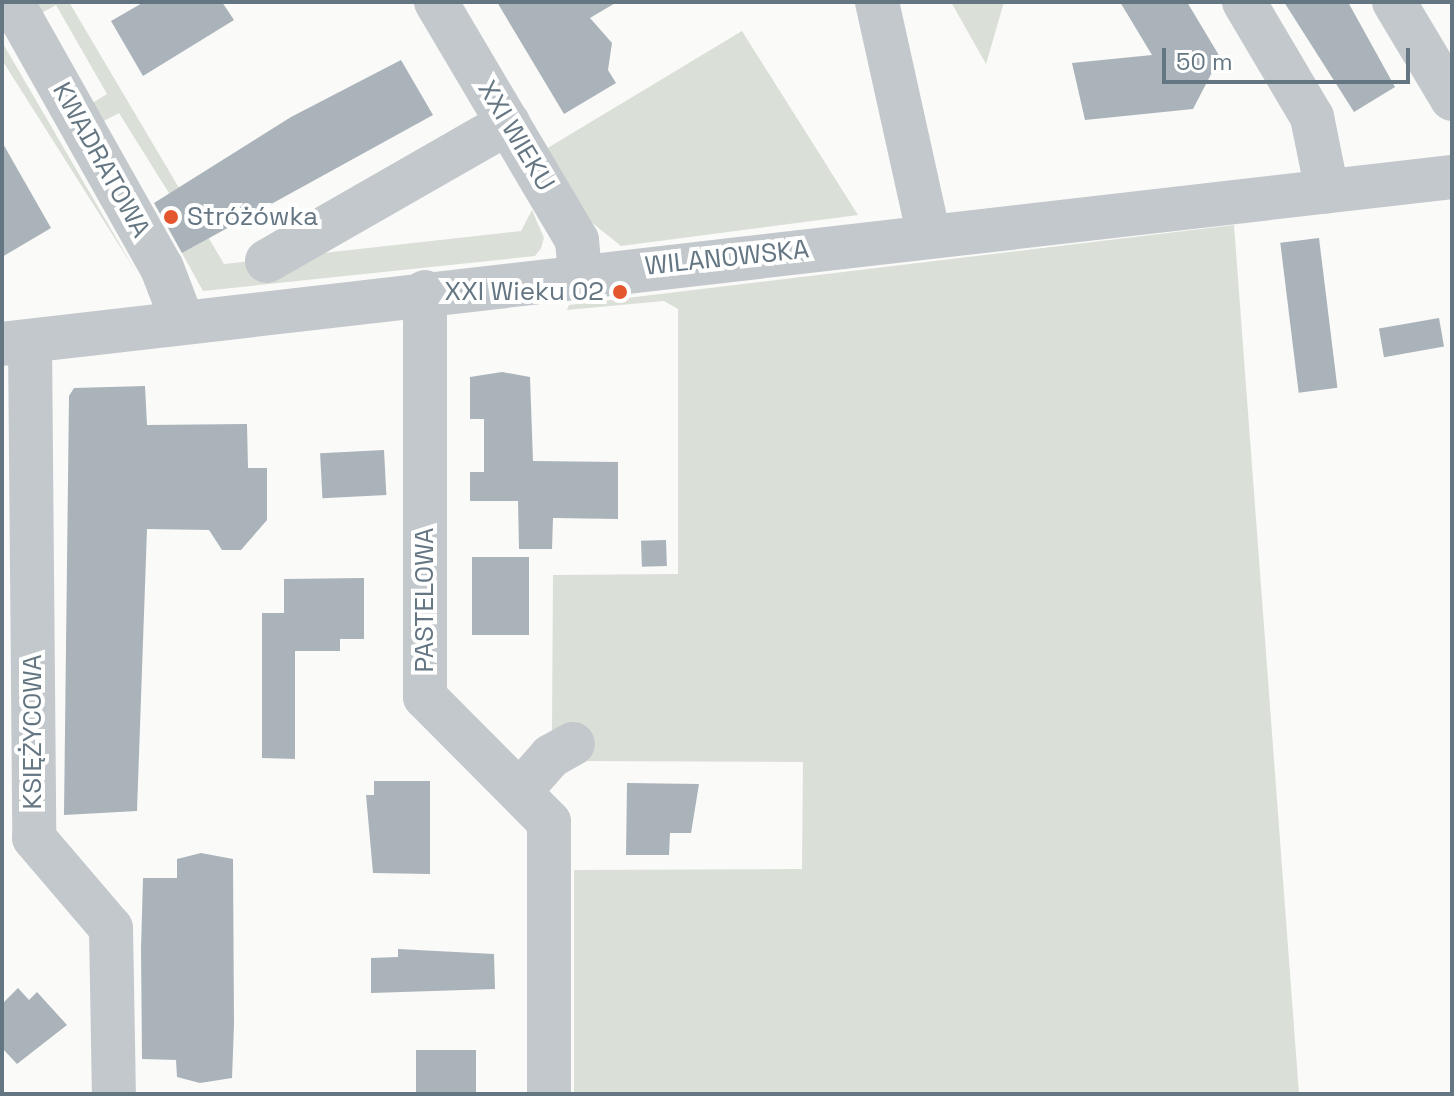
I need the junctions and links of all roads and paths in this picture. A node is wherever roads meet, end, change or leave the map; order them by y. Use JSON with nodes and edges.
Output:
{"nodes":[{"id":1,"x":12,"y":2,"type":"edge"},
{"id":2,"x":436,"y":2,"type":"edge"},
{"id":3,"x":877,"y":2,"type":"edge"},
{"id":4,"x":1244,"y":2,"type":"edge"},
{"id":5,"x":1394,"y":2,"type":"edge"},
{"id":6,"x":1452,"y":99,"type":"edge"},
{"id":7,"x":508,"y":123,"type":"junction"},
{"id":8,"x":1452,"y":177,"type":"edge"},
{"id":9,"x":1327,"y":191,"type":"junction"},
{"id":10,"x":929,"y":236,"type":"junction"},
{"id":11,"x":267,"y":261,"type":"dead end"},
{"id":12,"x":580,"y":275,"type":"junction"},
{"id":13,"x":425,"y":292,"type":"junction"},
{"id":14,"x":182,"y":320,"type":"junction"},
{"id":15,"x":16,"y":342,"type":"edge"},
{"id":16,"x":573,"y":744,"type":"dead end"},
{"id":17,"x":521,"y":790,"type":"junction"},
{"id":18,"x":18,"y":829,"type":"edge"},
{"id":19,"x":114,"y":1094,"type":"edge"},
{"id":20,"x":549,"y":1094,"type":"edge"}],
"edges":[{"from":1,"to":14,"type":"street","name":"KWADRATOWA"},
{"from":2,"to":7,"type":"street","name":"XXI WIEKU"},
{"from":3,"to":10,"type":"street"},
{"from":4,"to":9,"type":"street"},
{"from":5,"to":6,"type":"street"},
{"from":7,"to":11,"type":"street"},
{"from":7,"to":12,"type":"street","name":"XXI WIEKU"},
{"from":8,"to":9,"type":"street","name":"WILANOWSKA"},
{"from":9,"to":10,"type":"street","name":"WILANOWSKA"},
{"from":10,"to":12,"type":"street","name":"WILANOWSKA"},
{"from":12,"to":13,"type":"street","name":"WILANOWSKA"},
{"from":13,"to":14,"type":"street","name":"WILANOWSKA"},
{"from":13,"to":17,"type":"street","name":"PASTELOWA"},
{"from":14,"to":15,"type":"street","name":"WILANOWSKA"},
{"from":15,"to":18,"type":"street","name":"KSIĘŻYCOWA"},
{"from":16,"to":17,"type":"street"},
{"from":17,"to":20,"type":"street","name":"PASTELOWA"},
{"from":18,"to":19,"type":"street","name":"KSIĘŻYCOWA"}]}
